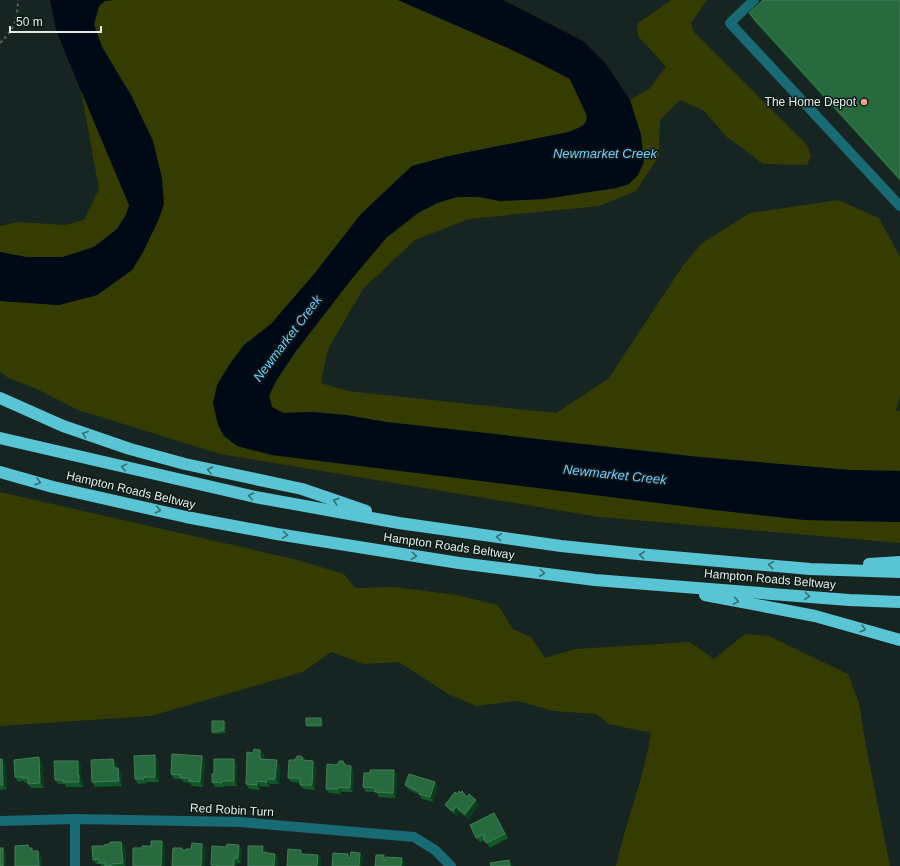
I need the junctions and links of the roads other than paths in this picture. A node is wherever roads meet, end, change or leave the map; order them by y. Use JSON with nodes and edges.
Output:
{"nodes":[{"id":1,"x":754,"y":0,"type":"edge"},
{"id":2,"x":900,"y":206,"type":"edge"},
{"id":3,"x":0,"y":398,"type":"edge"},
{"id":4,"x":0,"y":438,"type":"edge"},
{"id":5,"x":0,"y":472,"type":"edge"},
{"id":6,"x":399,"y":523,"type":"junction"},
{"id":7,"x":900,"y":562,"type":"edge"},
{"id":8,"x":810,"y":569,"type":"junction"},
{"id":9,"x":900,"y":572,"type":"edge"},
{"id":10,"x":643,"y":583,"type":"junction"},
{"id":11,"x":900,"y":602,"type":"edge"},
{"id":12,"x":900,"y":640,"type":"edge"},
{"id":13,"x":75,"y":819,"type":"junction"},
{"id":14,"x":0,"y":821,"type":"edge"},
{"id":15,"x":75,"y":866,"type":"edge"},
{"id":16,"x":451,"y":866,"type":"edge"}],
"edges":[{"from":1,"to":2,"type":"street"},
{"from":6,"to":3,"type":"highway","one_way":true},
{"from":6,"to":4,"type":"highway","one_way":true},
{"from":5,"to":10,"type":"highway","name":"Hampton Roads Beltway","one_way":true},
{"from":8,"to":6,"type":"highway","name":"Hampton Roads Beltway","one_way":true},
{"from":7,"to":8,"type":"highway"},
{"from":8,"to":9,"type":"highway","name":"Hampton Roads Beltway"},
{"from":10,"to":11,"type":"highway","name":"Hampton Roads Beltway","one_way":true},
{"from":10,"to":12,"type":"highway","one_way":true},
{"from":13,"to":14,"type":"street","name":"Red Robin Turn"},
{"from":13,"to":15,"type":"street"},
{"from":13,"to":16,"type":"street","name":"Red Robin Turn"}]}
